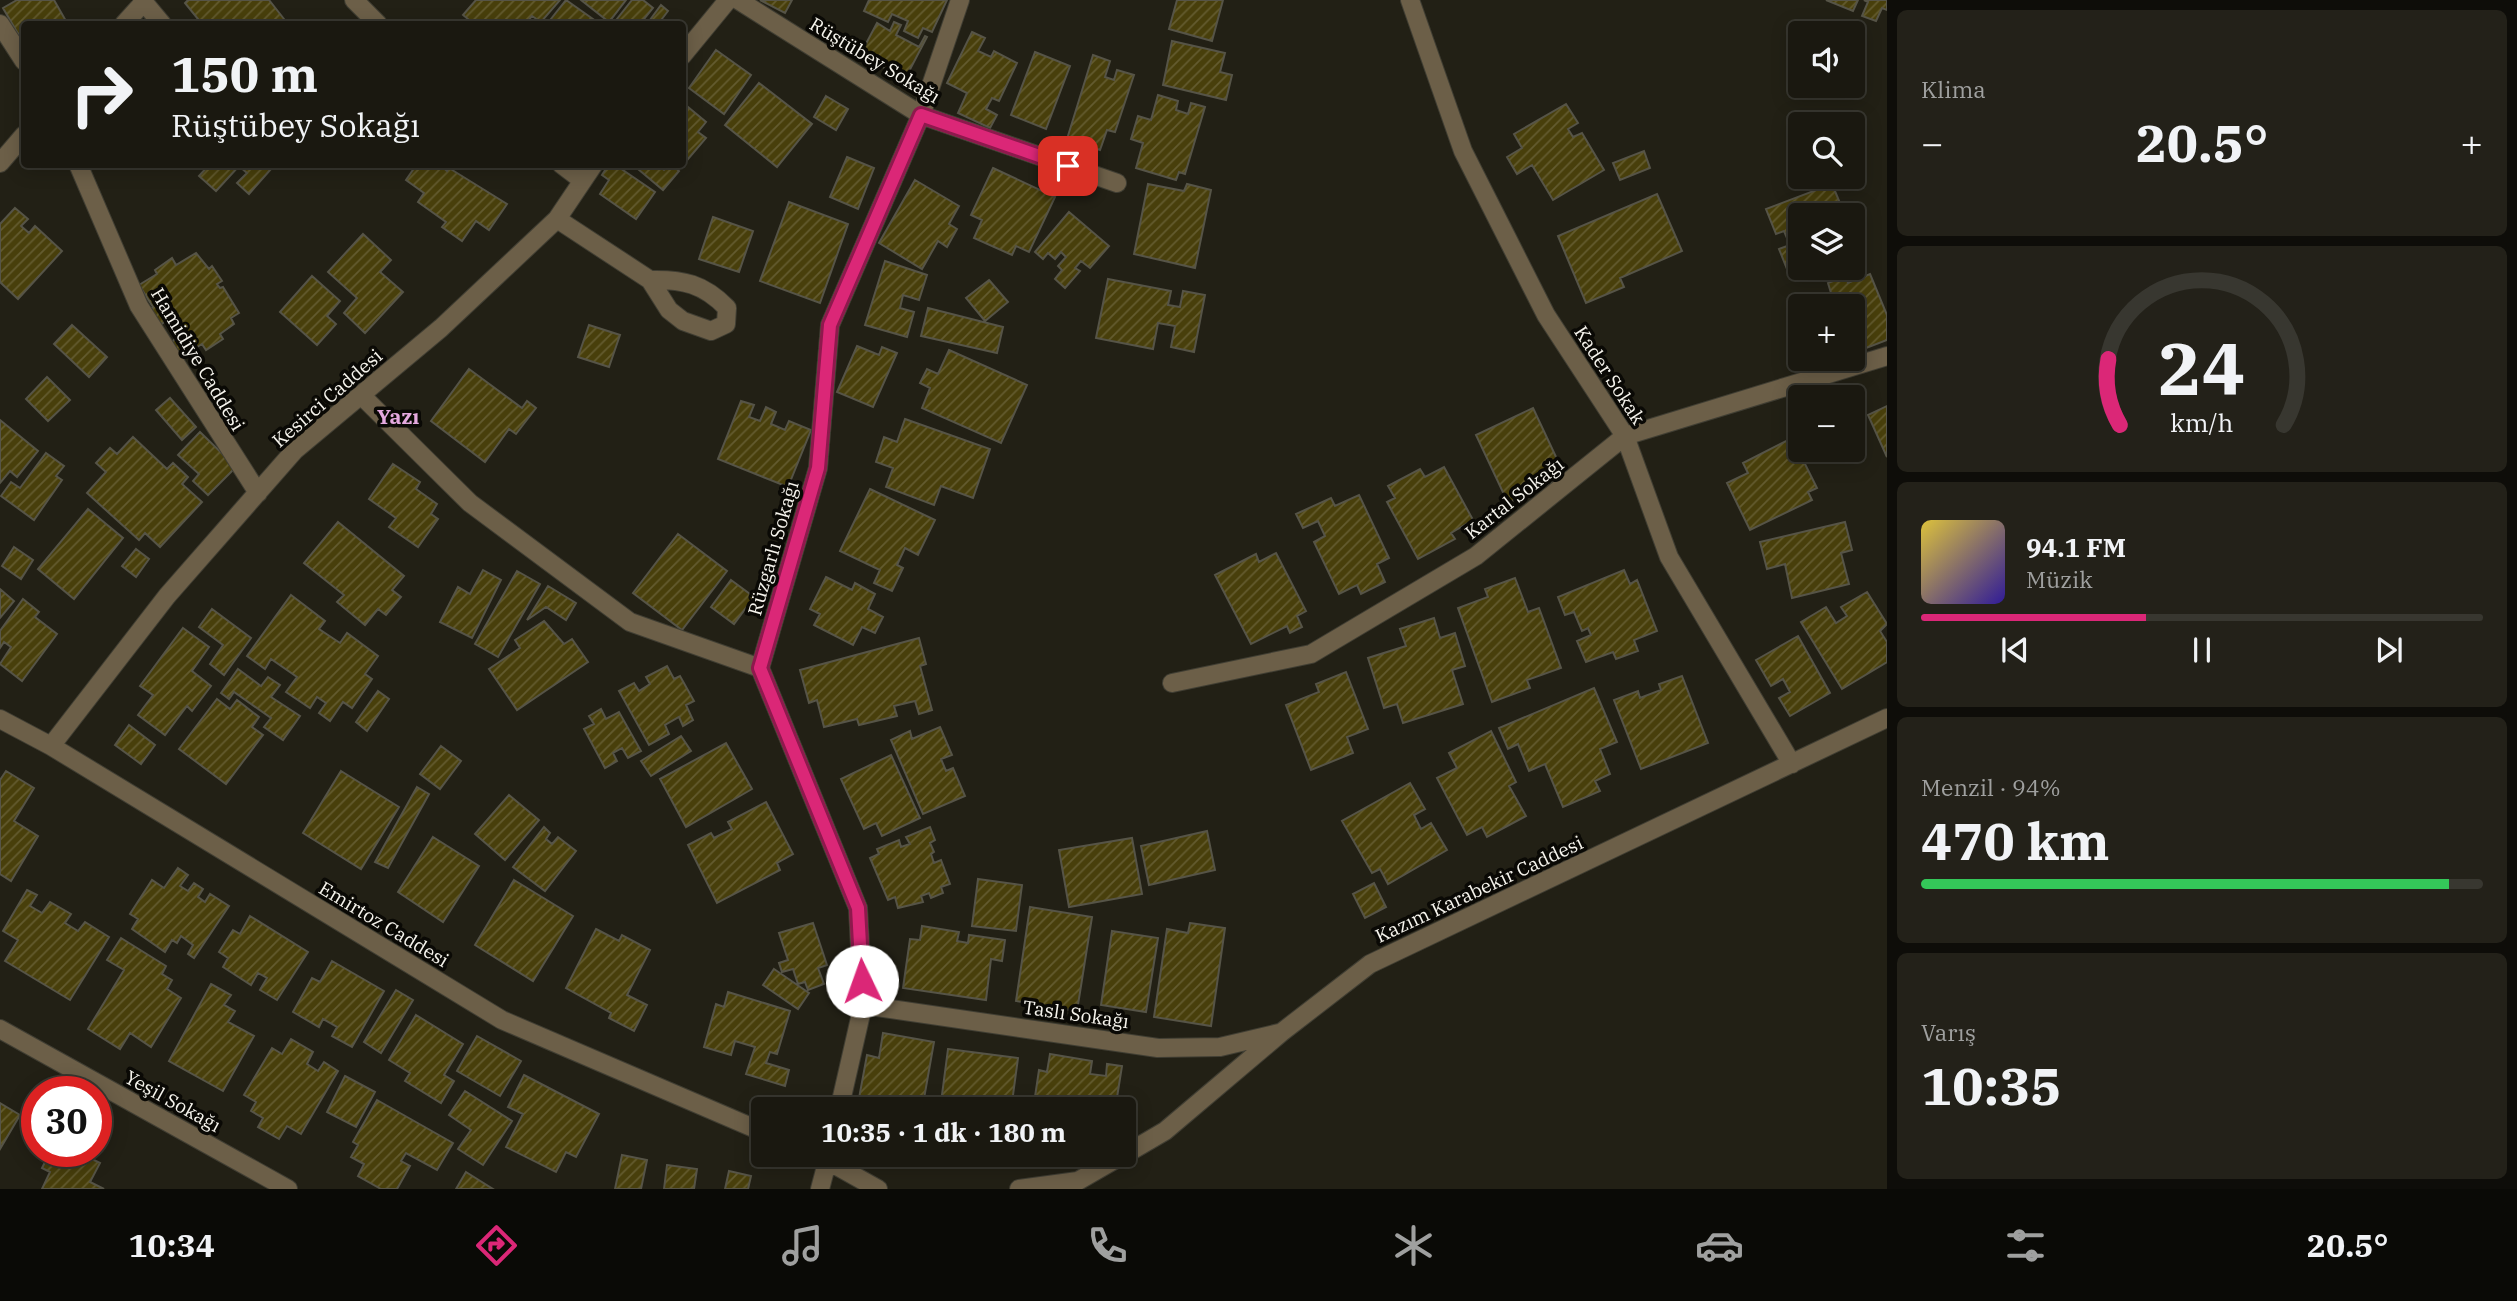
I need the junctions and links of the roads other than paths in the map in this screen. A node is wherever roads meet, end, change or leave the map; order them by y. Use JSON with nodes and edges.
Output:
{"nodes":[{"id":1,"x":354,"y":0,"type":"edge"},
{"id":2,"x":728,"y":0,"type":"edge"},
{"id":3,"x":738,"y":0,"type":"edge"},
{"id":4,"x":960,"y":0,"type":"edge"},
{"id":5,"x":1410,"y":0,"type":"edge"},
{"id":6,"x":143,"y":1,"type":"edge"},
{"id":7,"x":126,"y":21,"type":"edge"},
{"id":8,"x":160,"y":21,"type":"edge"},
{"id":9,"x":376,"y":21,"type":"edge"},
{"id":10,"x":0,"y":24,"type":"edge"},
{"id":11,"x":686,"y":51,"type":"edge"},
{"id":12,"x":21,"y":56,"type":"edge"},
{"id":13,"x":921,"y":115,"type":"junction"},
{"id":14,"x":21,"y":138,"type":"edge"},
{"id":15,"x":0,"y":163,"type":"edge"},
{"id":16,"x":80,"y":168,"type":"edge"},
{"id":17,"x":566,"y":168,"type":"edge"},
{"id":18,"x":591,"y":168,"type":"edge"},
{"id":19,"x":582,"y":180,"type":"junction"},
{"id":20,"x":1117,"y":183,"type":"dead end"},
{"id":21,"x":557,"y":219,"type":"junction"},
{"id":22,"x":650,"y":280,"type":"dead end"},
{"id":23,"x":1887,"y":356,"type":"edge"},
{"id":24,"x":361,"y":395,"type":"junction"},
{"id":25,"x":1625,"y":436,"type":"junction"},
{"id":26,"x":258,"y":493,"type":"junction"},
{"id":27,"x":760,"y":668,"type":"junction"},
{"id":28,"x":1172,"y":683,"type":"dead end"},
{"id":29,"x":1887,"y":718,"type":"edge"},
{"id":30,"x":0,"y":719,"type":"edge"},
{"id":31,"x":51,"y":746,"type":"junction"},
{"id":32,"x":1792,"y":764,"type":"junction"},
{"id":33,"x":863,"y":1005,"type":"junction"},
{"id":34,"x":0,"y":1029,"type":"edge"},
{"id":35,"x":1282,"y":1032,"type":"junction"},
{"id":36,"x":842,"y":1097,"type":"edge"},
{"id":37,"x":751,"y":1127,"type":"edge"},
{"id":38,"x":1136,"y":1148,"type":"edge"},
{"id":39,"x":823,"y":1167,"type":"edge"},
{"id":40,"x":842,"y":1167,"type":"edge"},
{"id":41,"x":1102,"y":1167,"type":"edge"},
{"id":42,"x":288,"y":1189,"type":"edge"},
{"id":43,"x":820,"y":1189,"type":"edge"},
{"id":44,"x":878,"y":1189,"type":"edge"},
{"id":45,"x":1019,"y":1189,"type":"edge"}],
"edges":[{"from":1,"to":9,"type":"street"},
{"from":2,"to":11,"type":"street"},
{"from":3,"to":13,"type":"street","name":"Rüştübey Sokağı"},
{"from":4,"to":13,"type":"street","name":"Rüzgarlı Sokağı"},
{"from":5,"to":25,"type":"street","name":"Kader Sokak"},
{"from":6,"to":7,"type":"street"},
{"from":6,"to":8,"type":"street"},
{"from":10,"to":12,"type":"street"},
{"from":13,"to":20,"type":"street","name":"Rüştübey Sokağı"},
{"from":13,"to":27,"type":"street","name":"Rüzgarlı Sokağı"},
{"from":14,"to":15,"type":"street"},
{"from":16,"to":26,"type":"street","name":"Hamidiye Caddesi"},
{"from":17,"to":19,"type":"street"},
{"from":18,"to":19,"type":"street","name":"Kesirci Caddesi"},
{"from":19,"to":21,"type":"street","name":"Kesirci Caddesi"},
{"from":21,"to":22,"type":"street"},
{"from":21,"to":24,"type":"street","name":"Kesirci Caddesi"},
{"from":23,"to":25,"type":"street","name":"Kartal Sokağı"},
{"from":24,"to":26,"type":"street","name":"Kesirci Caddesi"},
{"from":24,"to":27,"type":"street"},
{"from":25,"to":28,"type":"street","name":"Kartal Sokağı"},
{"from":25,"to":32,"type":"street","name":"Kader Sokak"},
{"from":26,"to":31,"type":"street","name":"Kesirci Caddesi"},
{"from":27,"to":33,"type":"street"},
{"from":29,"to":32,"type":"street","name":"Kazım Karabekir Caddesi"},
{"from":30,"to":31,"type":"street","name":"Emirtoz Caddesi"},
{"from":31,"to":37,"type":"street","name":"Emirtoz Caddesi"},
{"from":32,"to":35,"type":"street","name":"Kazım Karabekir Caddesi"},
{"from":33,"to":35,"type":"street","name":"Taslı Sokağı"},
{"from":33,"to":36,"type":"street"},
{"from":34,"to":42,"type":"street","name":"Yeşil Sokağı"},
{"from":35,"to":38,"type":"street","name":"Kazım Karabekir Caddesi"},
{"from":39,"to":43,"type":"street"},
{"from":40,"to":44,"type":"street"},
{"from":41,"to":45,"type":"street","name":"Kazım Karabekir Caddesi"}]}
